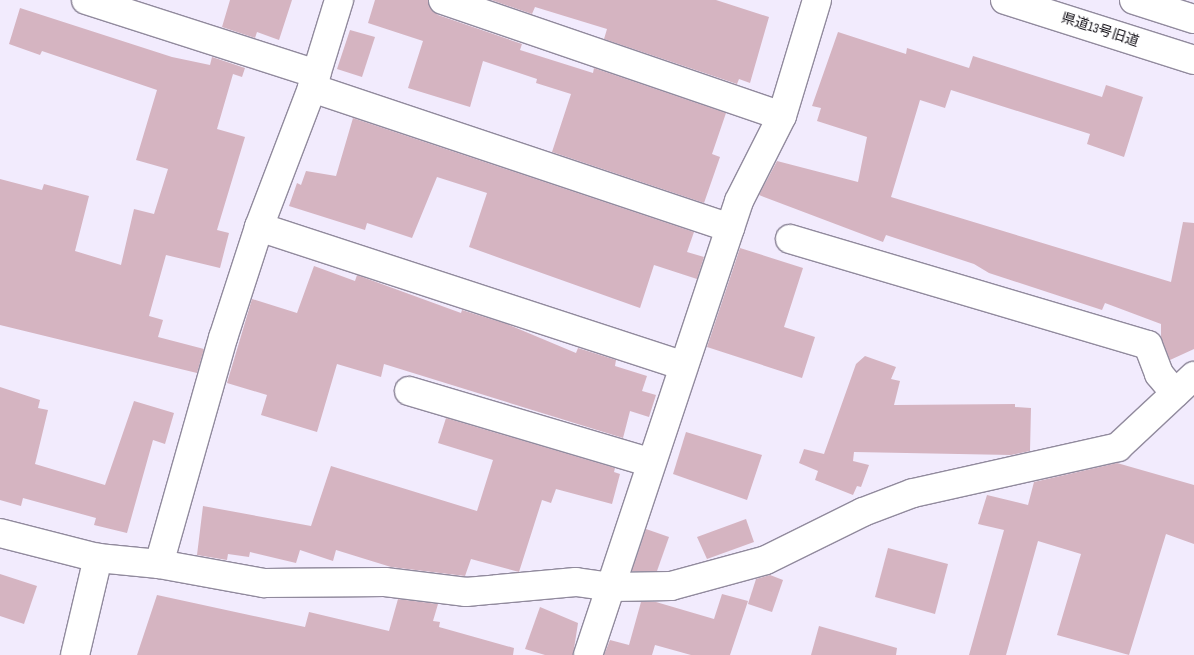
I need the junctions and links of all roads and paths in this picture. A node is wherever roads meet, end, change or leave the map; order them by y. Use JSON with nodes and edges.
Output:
{"nodes":[{"id":1,"x":86,"y":0,"type":"edge"},
{"id":2,"x":339,"y":0,"type":"edge"},
{"id":3,"x":443,"y":0,"type":"edge"},
{"id":4,"x":817,"y":0,"type":"edge"},
{"id":5,"x":1005,"y":0,"type":"edge"},
{"id":6,"x":1134,"y":0,"type":"edge"},
{"id":7,"x":1194,"y":19,"type":"edge"},
{"id":8,"x":1194,"y":60,"type":"edge"},
{"id":9,"x":314,"y":81,"type":"junction"},
{"id":10,"x":782,"y":116,"type":"junction"},
{"id":11,"x":259,"y":227,"type":"junction"},
{"id":12,"x":730,"y":228,"type":"junction"},
{"id":13,"x":790,"y":239,"type":"dead end"},
{"id":14,"x":682,"y":365,"type":"junction"},
{"id":15,"x":1184,"y":385,"type":"edge"},
{"id":16,"x":409,"y":391,"type":"dead end"},
{"id":17,"x":649,"y":462,"type":"junction"},
{"id":18,"x":0,"y":533,"type":"edge"},
{"id":19,"x":98,"y":558,"type":"junction"},
{"id":20,"x":159,"y":564,"type":"junction"},
{"id":21,"x":612,"y":587,"type":"junction"},
{"id":22,"x":75,"y":655,"type":"edge"},
{"id":23,"x":588,"y":655,"type":"edge"}],
"edges":[{"from":1,"to":9,"type":"street"},
{"from":2,"to":9,"type":"street"},
{"from":3,"to":10,"type":"street"},
{"from":4,"to":10,"type":"street"},
{"from":5,"to":8,"type":"street","name":"県道13号旧道"},
{"from":6,"to":7,"type":"street"},
{"from":9,"to":11,"type":"street"},
{"from":9,"to":12,"type":"street"},
{"from":10,"to":12,"type":"street"},
{"from":11,"to":14,"type":"street"},
{"from":11,"to":20,"type":"street"},
{"from":12,"to":14,"type":"street"},
{"from":13,"to":15,"type":"street"},
{"from":14,"to":17,"type":"street"},
{"from":15,"to":21,"type":"street"},
{"from":16,"to":17,"type":"street"},
{"from":17,"to":21,"type":"street"},
{"from":18,"to":19,"type":"street"},
{"from":19,"to":20,"type":"street"},
{"from":19,"to":22,"type":"street"},
{"from":20,"to":21,"type":"street"},
{"from":21,"to":23,"type":"street"}]}
